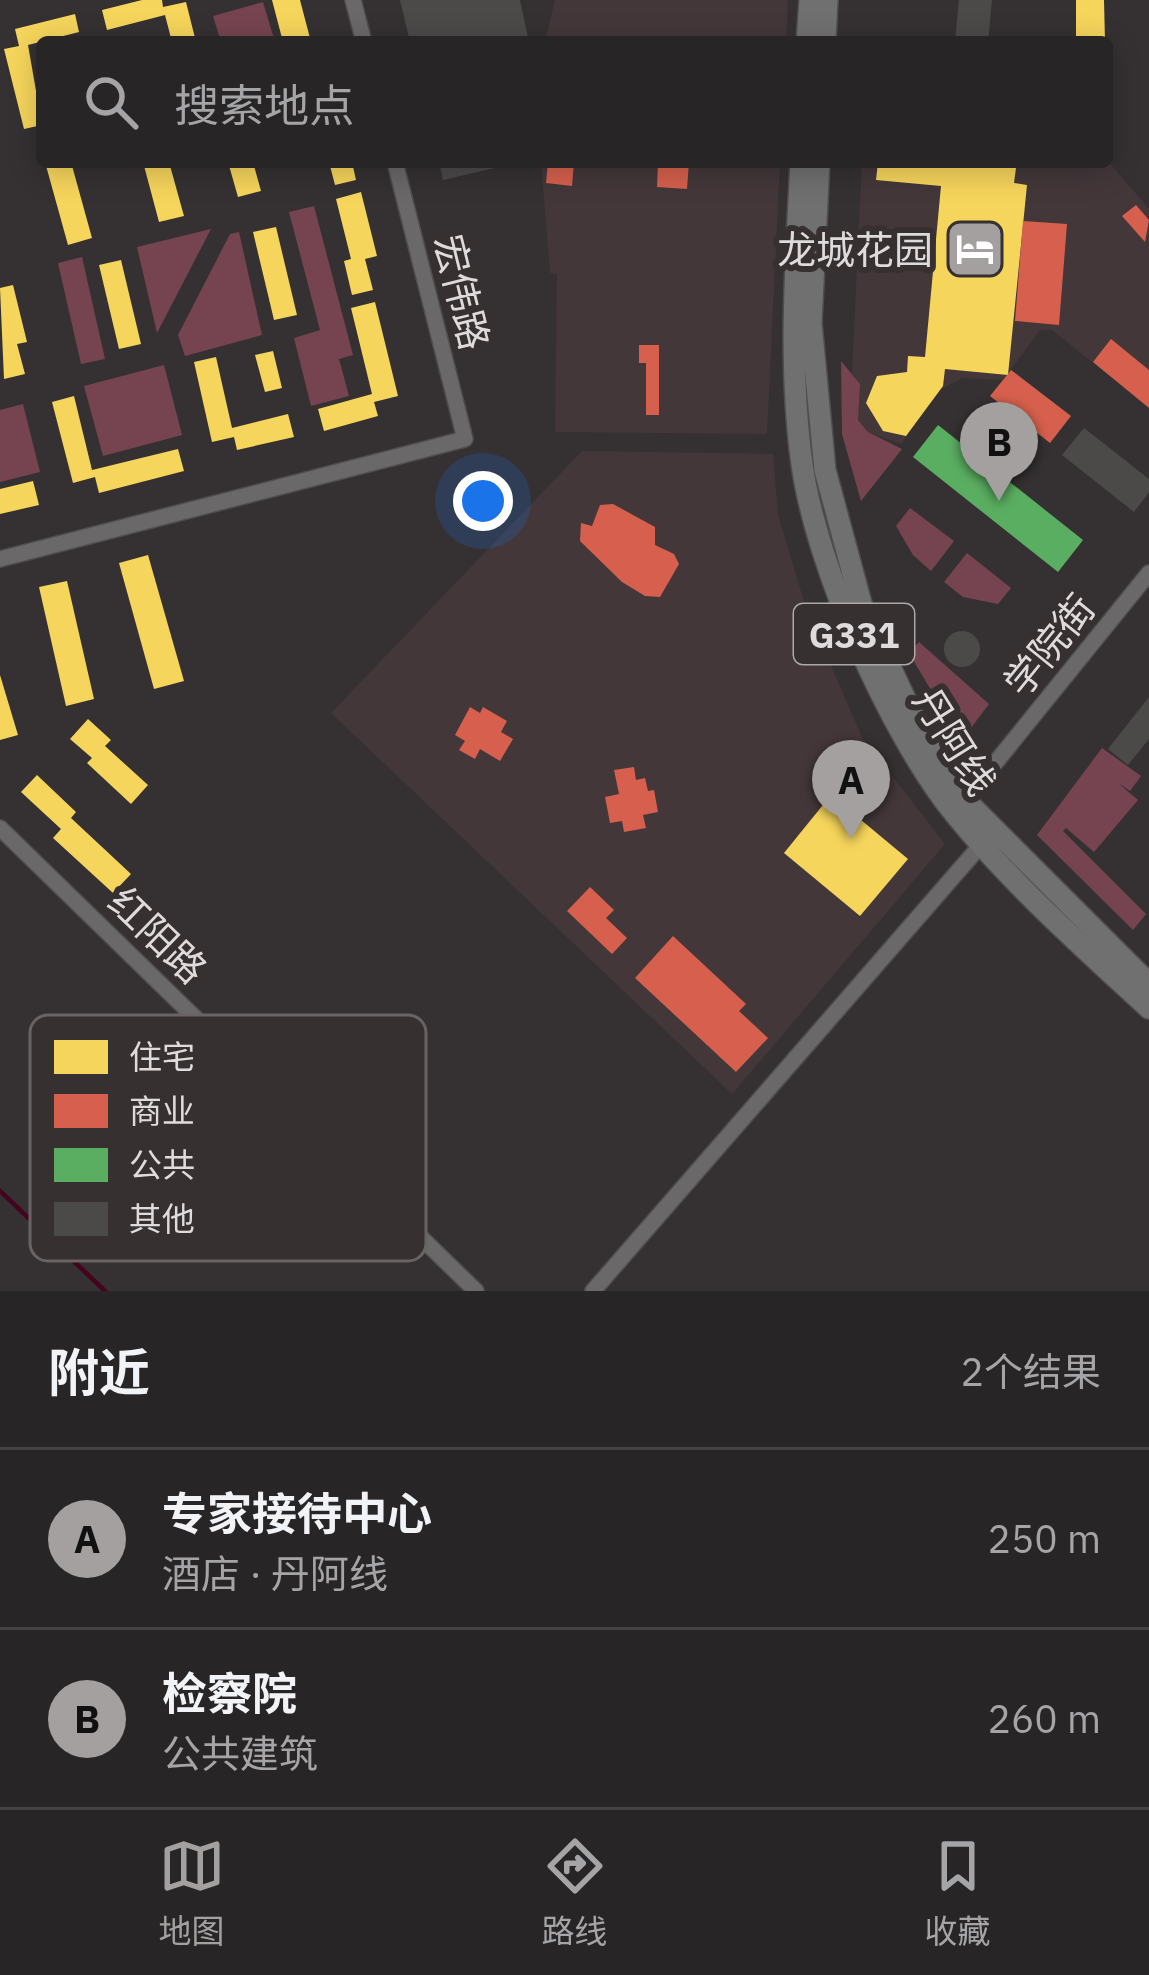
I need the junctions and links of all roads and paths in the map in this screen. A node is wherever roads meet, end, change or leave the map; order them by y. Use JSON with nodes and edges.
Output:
{"nodes":[{"id":1,"x":353,"y":0,"type":"edge"},
{"id":2,"x":810,"y":0,"type":"edge"},
{"id":3,"x":827,"y":0,"type":"edge"},
{"id":4,"x":362,"y":36,"type":"edge"},
{"id":5,"x":807,"y":36,"type":"edge"},
{"id":6,"x":825,"y":36,"type":"edge"},
{"id":7,"x":396,"y":168,"type":"edge"},
{"id":8,"x":801,"y":168,"type":"edge"},
{"id":9,"x":819,"y":168,"type":"edge"},
{"id":10,"x":0,"y":559,"type":"edge"},
{"id":11,"x":1149,"y":573,"type":"edge"},
{"id":12,"x":960,"y":807,"type":"junction"},
{"id":13,"x":0,"y":828,"type":"edge"},
{"id":14,"x":988,"y":837,"type":"junction"},
{"id":15,"x":1149,"y":984,"type":"edge"},
{"id":16,"x":1149,"y":1009,"type":"edge"},
{"id":17,"x":192,"y":1015,"type":"edge"},
{"id":18,"x":426,"y":1242,"type":"edge"},
{"id":19,"x":476,"y":1291,"type":"edge"},
{"id":20,"x":593,"y":1291,"type":"edge"}],
"edges":[{"from":1,"to":4,"type":"street"},
{"from":2,"to":5,"type":"highway"},
{"from":3,"to":6,"type":"highway"},
{"from":7,"to":10,"type":"street","name":"宏伟路"},
{"from":8,"to":12,"type":"highway","name":"丹阿线","number":"G331"},
{"from":9,"to":12,"type":"highway","name":"丹阿线","number":"G331"},
{"from":11,"to":12,"type":"street","name":"学院街"},
{"from":12,"to":14,"type":"highway","name":"丹阿线","number":"G331"},
{"from":13,"to":17,"type":"street","name":"红阳路"},
{"from":14,"to":15,"type":"highway","name":"丹阿线","number":"G331"},
{"from":14,"to":16,"type":"highway","name":"丹阿线","number":"G331"},
{"from":14,"to":20,"type":"street"},
{"from":18,"to":19,"type":"street","name":"红阳路"}]}
